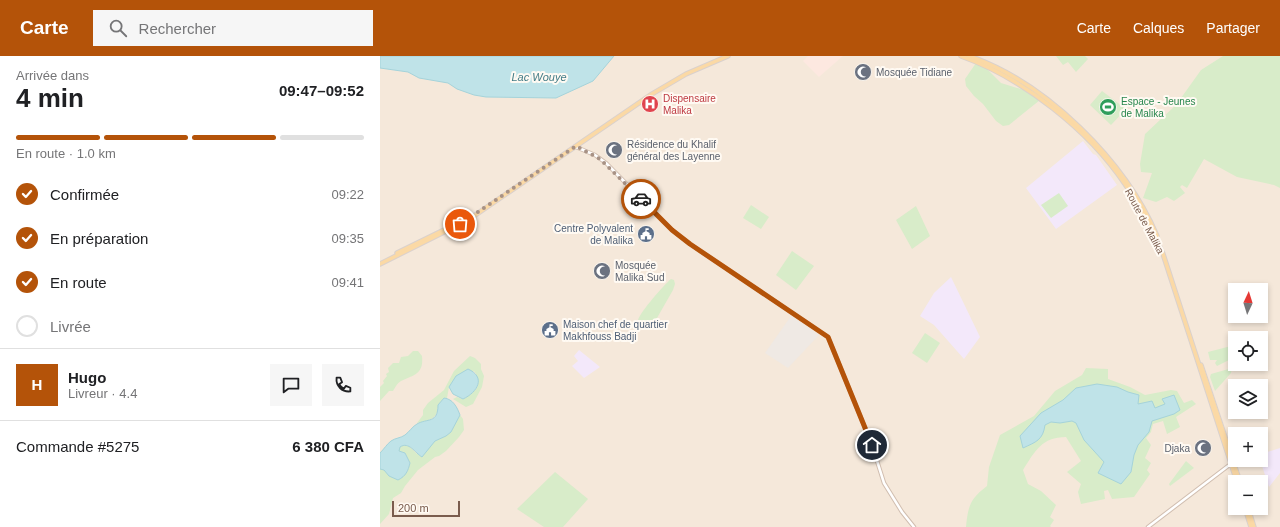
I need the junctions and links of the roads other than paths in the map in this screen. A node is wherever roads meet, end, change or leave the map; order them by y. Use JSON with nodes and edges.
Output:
{"nodes":[{"id":1,"x":728,"y":56,"type":"edge"},
{"id":2,"x":961,"y":56,"type":"edge"},
{"id":3,"x":969,"y":56,"type":"edge"},
{"id":4,"x":576,"y":146,"type":"junction"},
{"id":5,"x":380,"y":263,"type":"edge"},
{"id":6,"x":1228,"y":450,"type":"edge"},
{"id":7,"x":1228,"y":451,"type":"edge"},
{"id":8,"x":1228,"y":466,"type":"edge"},
{"id":9,"x":1247,"y":515,"type":"edge"},
{"id":10,"x":1250,"y":515,"type":"edge"},
{"id":11,"x":914,"y":527,"type":"edge"},
{"id":12,"x":1148,"y":527,"type":"edge"},
{"id":13,"x":1251,"y":527,"type":"edge"},
{"id":14,"x":1254,"y":527,"type":"edge"}],
"edges":[{"from":1,"to":4,"type":"main road"},
{"from":2,"to":7,"type":"main road","name":"Route de Malika"},
{"from":3,"to":6,"type":"main road","name":"Route de Malika"},
{"from":4,"to":5,"type":"main road"},
{"from":4,"to":11,"type":"street"},
{"from":8,"to":12,"type":"street"},
{"from":9,"to":13,"type":"main road"},
{"from":10,"to":14,"type":"main road"}]}
